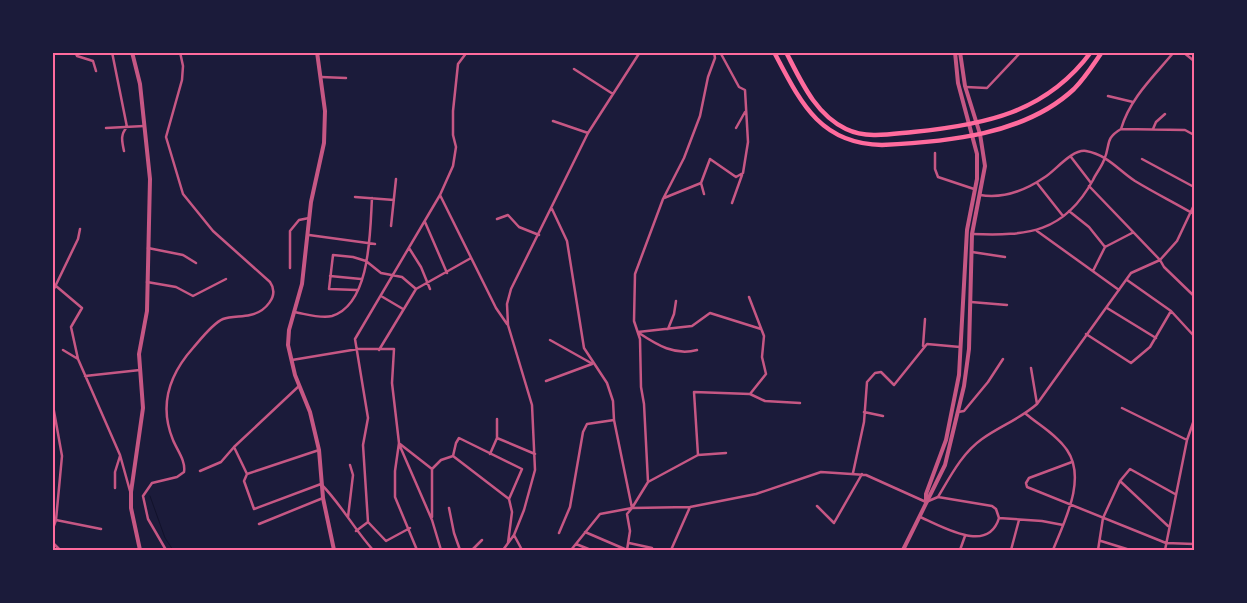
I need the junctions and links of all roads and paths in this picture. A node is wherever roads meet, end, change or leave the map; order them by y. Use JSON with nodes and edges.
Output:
{"nodes":[{"id":1,"x":75,"y":52,"type":"edge"},
{"id":2,"x":112,"y":52,"type":"edge"},
{"id":3,"x":132,"y":52,"type":"edge"},
{"id":4,"x":180,"y":52,"type":"edge"},
{"id":5,"x":317,"y":52,"type":"edge"},
{"id":6,"x":467,"y":52,"type":"edge"},
{"id":7,"x":640,"y":52,"type":"edge"},
{"id":8,"x":720,"y":52,"type":"edge"},
{"id":9,"x":774,"y":52,"type":"edge"},
{"id":10,"x":786,"y":52,"type":"edge"},
{"id":11,"x":955,"y":52,"type":"edge"},
{"id":12,"x":960,"y":52,"type":"edge"},
{"id":13,"x":1021,"y":52,"type":"edge"},
{"id":14,"x":1091,"y":52,"type":"edge"},
{"id":15,"x":1102,"y":52,"type":"edge"},
{"id":16,"x":1174,"y":52,"type":"edge"},
{"id":17,"x":1182,"y":52,"type":"edge"},
{"id":18,"x":714,"y":53,"type":"edge"},
{"id":19,"x":1194,"y":61,"type":"edge"},
{"id":20,"x":574,"y":69,"type":"dead end"},
{"id":21,"x":96,"y":71,"type":"dead end"},
{"id":22,"x":321,"y":77,"type":"junction"},
{"id":23,"x":346,"y":78,"type":"dead end"},
{"id":24,"x":966,"y":86,"type":"junction"},
{"id":25,"x":613,"y":94,"type":"junction"},
{"id":26,"x":1108,"y":96,"type":"dead end"},
{"id":27,"x":1133,"y":102,"type":"junction"},
{"id":28,"x":746,"y":111,"type":"junction"},
{"id":29,"x":1165,"y":114,"type":"dead end"},
{"id":30,"x":553,"y":121,"type":"dead end"},
{"id":31,"x":977,"y":124,"type":"junction"},
{"id":32,"x":969,"y":125,"type":"junction"},
{"id":33,"x":144,"y":126,"type":"junction"},
{"id":34,"x":127,"y":127,"type":"junction"},
{"id":35,"x":106,"y":128,"type":"dead end"},
{"id":36,"x":736,"y":128,"type":"dead end"},
{"id":37,"x":1121,"y":128,"type":"junction"},
{"id":38,"x":1153,"y":129,"type":"junction"},
{"id":39,"x":588,"y":133,"type":"junction"},
{"id":40,"x":980,"y":134,"type":"junction"},
{"id":41,"x":972,"y":135,"type":"junction"},
{"id":42,"x":1194,"y":135,"type":"edge"},
{"id":43,"x":124,"y":150,"type":"dead end"},
{"id":44,"x":935,"y":153,"type":"dead end"},
{"id":45,"x":1071,"y":157,"type":"junction"},
{"id":46,"x":1106,"y":158,"type":"junction"},
{"id":47,"x":1142,"y":159,"type":"dead end"},
{"id":48,"x":743,"y":173,"type":"junction"},
{"id":49,"x":396,"y":179,"type":"dead end"},
{"id":50,"x":1037,"y":182,"type":"junction"},
{"id":51,"x":701,"y":183,"type":"junction"},
{"id":52,"x":1091,"y":183,"type":"junction"},
{"id":53,"x":1089,"y":186,"type":"junction"},
{"id":54,"x":1194,"y":187,"type":"edge"},
{"id":55,"x":974,"y":189,"type":"junction"},
{"id":56,"x":704,"y":194,"type":"dead end"},
{"id":57,"x":440,"y":195,"type":"junction"},
{"id":58,"x":980,"y":195,"type":"junction"},
{"id":59,"x":355,"y":196,"type":"dead end"},
{"id":60,"x":372,"y":198,"type":"junction"},
{"id":61,"x":663,"y":199,"type":"junction"},
{"id":62,"x":394,"y":200,"type":"junction"},
{"id":63,"x":732,"y":203,"type":"dead end"},
{"id":64,"x":1194,"y":205,"type":"edge"},
{"id":65,"x":552,"y":209,"type":"junction"},
{"id":66,"x":1069,"y":211,"type":"junction"},
{"id":67,"x":1192,"y":213,"type":"junction"},
{"id":68,"x":1063,"y":216,"type":"junction"},
{"id":69,"x":310,"y":218,"type":"junction"},
{"id":70,"x":497,"y":219,"type":"dead end"},
{"id":71,"x":425,"y":222,"type":"junction"},
{"id":72,"x":391,"y":226,"type":"dead end"},
{"id":73,"x":80,"y":229,"type":"dead end"},
{"id":74,"x":1037,"y":231,"type":"junction"},
{"id":75,"x":1132,"y":233,"type":"junction"},
{"id":76,"x":972,"y":234,"type":"junction"},
{"id":77,"x":309,"y":235,"type":"junction"},
{"id":78,"x":539,"y":235,"type":"junction"},
{"id":79,"x":370,"y":243,"type":"junction"},
{"id":80,"x":375,"y":244,"type":"dead end"},
{"id":81,"x":1105,"y":247,"type":"junction"},
{"id":82,"x":148,"y":248,"type":"junction"},
{"id":83,"x":409,"y":248,"type":"junction"},
{"id":84,"x":972,"y":252,"type":"junction"},
{"id":85,"x":1005,"y":257,"type":"dead end"},
{"id":86,"x":471,"y":258,"type":"junction"},
{"id":87,"x":1160,"y":260,"type":"junction"},
{"id":88,"x":366,"y":261,"type":"junction"},
{"id":89,"x":196,"y":263,"type":"dead end"},
{"id":90,"x":290,"y":268,"type":"dead end"},
{"id":91,"x":1093,"y":271,"type":"junction"},
{"id":92,"x":447,"y":273,"type":"junction"},
{"id":93,"x":393,"y":275,"type":"junction"},
{"id":94,"x":330,"y":276,"type":"junction"},
{"id":95,"x":226,"y":278,"type":"dead end"},
{"id":96,"x":361,"y":279,"type":"junction"},
{"id":97,"x":1127,"y":280,"type":"junction"},
{"id":98,"x":147,"y":282,"type":"junction"},
{"id":99,"x":428,"y":284,"type":"junction"},
{"id":100,"x":56,"y":286,"type":"junction"},
{"id":101,"x":416,"y":289,"type":"junction"},
{"id":102,"x":430,"y":289,"type":"dead end"},
{"id":103,"x":357,"y":290,"type":"junction"},
{"id":104,"x":1119,"y":290,"type":"junction"},
{"id":105,"x":52,"y":293,"type":"edge"},
{"id":106,"x":381,"y":296,"type":"junction"},
{"id":107,"x":1194,"y":296,"type":"edge"},
{"id":108,"x":749,"y":297,"type":"dead end"},
{"id":109,"x":676,"y":301,"type":"dead end"},
{"id":110,"x":970,"y":302,"type":"junction"},
{"id":111,"x":1007,"y":305,"type":"dead end"},
{"id":112,"x":1107,"y":308,"type":"junction"},
{"id":113,"x":403,"y":309,"type":"junction"},
{"id":114,"x":1171,"y":311,"type":"junction"},
{"id":115,"x":294,"y":312,"type":"junction"},
{"id":116,"x":925,"y":319,"type":"dead end"},
{"id":117,"x":962,"y":324,"type":"junction"},
{"id":118,"x":970,"y":324,"type":"junction"},
{"id":119,"x":508,"y":325,"type":"junction"},
{"id":120,"x":668,"y":329,"type":"junction"},
{"id":121,"x":762,"y":329,"type":"junction"},
{"id":122,"x":638,"y":332,"type":"junction"},
{"id":123,"x":1086,"y":334,"type":"junction"},
{"id":124,"x":1194,"y":336,"type":"edge"},
{"id":125,"x":1156,"y":338,"type":"junction"},
{"id":126,"x":550,"y":340,"type":"dead end"},
{"id":127,"x":923,"y":346,"type":"junction"},
{"id":128,"x":962,"y":347,"type":"junction"},
{"id":129,"x":358,"y":349,"type":"junction"},
{"id":130,"x":63,"y":350,"type":"dead end"},
{"id":131,"x":378,"y":350,"type":"junction"},
{"id":132,"x":697,"y":350,"type":"dead end"},
{"id":133,"x":78,"y":359,"type":"junction"},
{"id":134,"x":1003,"y":359,"type":"dead end"},
{"id":135,"x":292,"y":360,"type":"junction"},
{"id":136,"x":592,"y":364,"type":"junction"},
{"id":137,"x":1031,"y":368,"type":"dead end"},
{"id":138,"x":140,"y":370,"type":"junction"},
{"id":139,"x":85,"y":376,"type":"junction"},
{"id":140,"x":546,"y":381,"type":"dead end"},
{"id":141,"x":299,"y":386,"type":"junction"},
{"id":142,"x":750,"y":394,"type":"junction"},
{"id":143,"x":52,"y":400,"type":"edge"},
{"id":144,"x":800,"y":404,"type":"dead end"},
{"id":145,"x":1037,"y":404,"type":"junction"},
{"id":146,"x":1122,"y":408,"type":"dead end"},
{"id":147,"x":864,"y":412,"type":"junction"},
{"id":148,"x":958,"y":412,"type":"junction"},
{"id":149,"x":1026,"y":414,"type":"junction"},
{"id":150,"x":883,"y":416,"type":"dead end"},
{"id":151,"x":497,"y":419,"type":"dead end"},
{"id":152,"x":614,"y":420,"type":"junction"},
{"id":153,"x":1194,"y":420,"type":"edge"},
{"id":154,"x":497,"y":438,"type":"junction"},
{"id":155,"x":1186,"y":440,"type":"junction"},
{"id":156,"x":399,"y":443,"type":"junction"},
{"id":157,"x":234,"y":447,"type":"junction"},
{"id":158,"x":319,"y":450,"type":"junction"},
{"id":159,"x":726,"y":453,"type":"dead end"},
{"id":160,"x":490,"y":454,"type":"junction"},
{"id":161,"x":535,"y":454,"type":"junction"},
{"id":162,"x":120,"y":455,"type":"junction"},
{"id":163,"x":698,"y":455,"type":"junction"},
{"id":164,"x":453,"y":456,"type":"junction"},
{"id":165,"x":1072,"y":462,"type":"junction"},
{"id":166,"x":350,"y":466,"type":"dead end"},
{"id":167,"x":432,"y":469,"type":"junction"},
{"id":168,"x":200,"y":471,"type":"dead end"},
{"id":169,"x":853,"y":473,"type":"junction"},
{"id":170,"x":247,"y":474,"type":"junction"},
{"id":171,"x":862,"y":474,"type":"junction"},
{"id":172,"x":1120,"y":481,"type":"junction"},
{"id":173,"x":648,"y":482,"type":"junction"},
{"id":174,"x":321,"y":484,"type":"junction"},
{"id":175,"x":115,"y":488,"type":"dead end"},
{"id":176,"x":131,"y":492,"type":"junction"},
{"id":177,"x":1175,"y":494,"type":"junction"},
{"id":178,"x":938,"y":497,"type":"junction"},
{"id":179,"x":323,"y":498,"type":"junction"},
{"id":180,"x":509,"y":499,"type":"junction"},
{"id":181,"x":926,"y":502,"type":"junction"},
{"id":182,"x":1070,"y":503,"type":"junction"},
{"id":183,"x":817,"y":506,"type":"dead end"},
{"id":184,"x":690,"y":507,"type":"junction"},
{"id":185,"x":449,"y":508,"type":"dead end"},
{"id":186,"x":632,"y":508,"type":"junction"},
{"id":187,"x":920,"y":517,"type":"junction"},
{"id":188,"x":348,"y":518,"type":"junction"},
{"id":189,"x":999,"y":518,"type":"junction"},
{"id":190,"x":1103,"y":518,"type":"junction"},
{"id":191,"x":56,"y":520,"type":"junction"},
{"id":192,"x":432,"y":520,"type":"junction"},
{"id":193,"x":1019,"y":520,"type":"junction"},
{"id":194,"x":368,"y":522,"type":"junction"},
{"id":195,"x":258,"y":524,"type":"dead end"},
{"id":196,"x":1063,"y":525,"type":"junction"},
{"id":197,"x":1168,"y":527,"type":"junction"},
{"id":198,"x":410,"y":528,"type":"junction"},
{"id":199,"x":101,"y":529,"type":"dead end"},
{"id":200,"x":52,"y":531,"type":"edge"},
{"id":201,"x":356,"y":531,"type":"junction"},
{"id":202,"x":585,"y":532,"type":"junction"},
{"id":203,"x":559,"y":533,"type":"dead end"},
{"id":204,"x":514,"y":535,"type":"junction"},
{"id":205,"x":965,"y":536,"type":"junction"},
{"id":206,"x":482,"y":540,"type":"dead end"},
{"id":207,"x":1101,"y":541,"type":"junction"},
{"id":208,"x":52,"y":542,"type":"edge"},
{"id":209,"x":629,"y":543,"type":"junction"},
{"id":210,"x":1166,"y":543,"type":"junction"},
{"id":211,"x":508,"y":544,"type":"junction"},
{"id":212,"x":576,"y":544,"type":"junction"},
{"id":213,"x":1194,"y":544,"type":"edge"},
{"id":214,"x":652,"y":548,"type":"dead end"},
{"id":215,"x":60,"y":550,"type":"edge"},
{"id":216,"x":140,"y":550,"type":"edge"},
{"id":217,"x":166,"y":550,"type":"edge"},
{"id":218,"x":334,"y":550,"type":"edge"},
{"id":219,"x":373,"y":550,"type":"edge"},
{"id":220,"x":417,"y":550,"type":"edge"},
{"id":221,"x":441,"y":550,"type":"edge"},
{"id":222,"x":460,"y":550,"type":"edge"},
{"id":223,"x":472,"y":550,"type":"edge"},
{"id":224,"x":503,"y":550,"type":"edge"},
{"id":225,"x":522,"y":550,"type":"edge"},
{"id":226,"x":571,"y":550,"type":"edge"},
{"id":227,"x":591,"y":550,"type":"edge"},
{"id":228,"x":627,"y":550,"type":"edge"},
{"id":229,"x":671,"y":550,"type":"edge"},
{"id":230,"x":903,"y":550,"type":"edge"},
{"id":231,"x":960,"y":550,"type":"edge"},
{"id":232,"x":1011,"y":550,"type":"edge"},
{"id":233,"x":1053,"y":550,"type":"edge"},
{"id":234,"x":1098,"y":550,"type":"edge"},
{"id":235,"x":1130,"y":550,"type":"edge"},
{"id":236,"x":1165,"y":550,"type":"edge"}],
"edges":[{"from":1,"to":21,"type":"street"},
{"from":2,"to":34,"type":"street"},
{"from":3,"to":33,"type":"street"},
{"from":4,"to":217,"type":"street"},
{"from":5,"to":22,"type":"street"},
{"from":6,"to":57,"type":"street"},
{"from":7,"to":25,"type":"street"},
{"from":8,"to":18,"type":"street"},
{"from":8,"to":28,"type":"street"},
{"from":9,"to":41,"type":"main road"},
{"from":10,"to":32,"type":"main road"},
{"from":11,"to":32,"type":"street"},
{"from":12,"to":24,"type":"street"},
{"from":13,"to":24,"type":"street"},
{"from":14,"to":31,"type":"main road"},
{"from":15,"to":40,"type":"main road"},
{"from":16,"to":27,"type":"street"},
{"from":17,"to":19,"type":"street"},
{"from":18,"to":61,"type":"street"},
{"from":20,"to":25,"type":"street"},
{"from":22,"to":23,"type":"street"},
{"from":22,"to":69,"type":"street"},
{"from":24,"to":31,"type":"street"},
{"from":25,"to":39,"type":"street"},
{"from":26,"to":27,"type":"street"},
{"from":27,"to":37,"type":"street"},
{"from":28,"to":36,"type":"street"},
{"from":28,"to":48,"type":"street"},
{"from":29,"to":38,"type":"street"},
{"from":30,"to":39,"type":"street"},
{"from":31,"to":32,"type":"main road"},
{"from":31,"to":40,"type":"street"},
{"from":32,"to":41,"type":"street"},
{"from":33,"to":34,"type":"street"},
{"from":33,"to":82,"type":"street"},
{"from":34,"to":35,"type":"street"},
{"from":34,"to":43,"type":"street"},
{"from":37,"to":38,"type":"street"},
{"from":37,"to":46,"type":"street"},
{"from":38,"to":42,"type":"street"},
{"from":39,"to":65,"type":"street"},
{"from":40,"to":41,"type":"main road"},
{"from":40,"to":58,"type":"street"},
{"from":41,"to":55,"type":"street"},
{"from":44,"to":55,"type":"street"},
{"from":45,"to":46,"type":"street"},
{"from":45,"to":50,"type":"street"},
{"from":45,"to":52,"type":"street"},
{"from":46,"to":52,"type":"street"},
{"from":46,"to":67,"type":"street"},
{"from":47,"to":54,"type":"street"},
{"from":48,"to":51,"type":"street"},
{"from":48,"to":63,"type":"street"},
{"from":49,"to":62,"type":"street"},
{"from":50,"to":58,"type":"street"},
{"from":50,"to":68,"type":"street"},
{"from":51,"to":56,"type":"street"},
{"from":51,"to":61,"type":"street"},
{"from":52,"to":53,"type":"street"},
{"from":53,"to":66,"type":"street"},
{"from":53,"to":75,"type":"street"},
{"from":55,"to":117,"type":"street"},
{"from":57,"to":71,"type":"street"},
{"from":57,"to":86,"type":"street"},
{"from":58,"to":76,"type":"street"},
{"from":59,"to":60,"type":"street"},
{"from":60,"to":62,"type":"street"},
{"from":60,"to":79,"type":"street"},
{"from":61,"to":122,"type":"street"},
{"from":62,"to":72,"type":"street"},
{"from":64,"to":67,"type":"street"},
{"from":65,"to":78,"type":"street"},
{"from":65,"to":136,"type":"street"},
{"from":66,"to":68,"type":"street"},
{"from":66,"to":81,"type":"street"},
{"from":67,"to":87,"type":"street"},
{"from":68,"to":74,"type":"street"},
{"from":69,"to":77,"type":"street"},
{"from":69,"to":90,"type":"street"},
{"from":70,"to":78,"type":"street"},
{"from":71,"to":83,"type":"street"},
{"from":71,"to":92,"type":"street"},
{"from":73,"to":100,"type":"street"},
{"from":74,"to":76,"type":"street"},
{"from":74,"to":91,"type":"street"},
{"from":75,"to":81,"type":"street"},
{"from":75,"to":87,"type":"street"},
{"from":76,"to":84,"type":"street"},
{"from":77,"to":79,"type":"street"},
{"from":77,"to":115,"type":"street"},
{"from":78,"to":119,"type":"street"},
{"from":79,"to":80,"type":"street"},
{"from":79,"to":88,"type":"street"},
{"from":81,"to":91,"type":"street"},
{"from":82,"to":89,"type":"street"},
{"from":82,"to":98,"type":"street"},
{"from":83,"to":93,"type":"street"},
{"from":83,"to":99,"type":"street"},
{"from":84,"to":85,"type":"street"},
{"from":84,"to":110,"type":"street"},
{"from":86,"to":92,"type":"street"},
{"from":86,"to":119,"type":"street"},
{"from":87,"to":97,"type":"street"},
{"from":87,"to":107,"type":"street"},
{"from":88,"to":93,"type":"street"},
{"from":88,"to":94,"type":"street"},
{"from":88,"to":96,"type":"street"},
{"from":91,"to":104,"type":"street"},
{"from":92,"to":99,"type":"street"},
{"from":93,"to":101,"type":"street"},
{"from":93,"to":106,"type":"street"},
{"from":94,"to":96,"type":"street"},
{"from":94,"to":103,"type":"street"},
{"from":95,"to":98,"type":"street"},
{"from":96,"to":103,"type":"street"},
{"from":97,"to":104,"type":"street"},
{"from":97,"to":114,"type":"street"},
{"from":98,"to":138,"type":"street"},
{"from":99,"to":101,"type":"street"},
{"from":99,"to":102,"type":"street"},
{"from":100,"to":105,"type":"street"},
{"from":100,"to":133,"type":"street"},
{"from":101,"to":113,"type":"street"},
{"from":103,"to":115,"type":"street"},
{"from":104,"to":112,"type":"street"},
{"from":106,"to":113,"type":"street"},
{"from":106,"to":129,"type":"street"},
{"from":108,"to":121,"type":"street"},
{"from":109,"to":120,"type":"street"},
{"from":110,"to":111,"type":"street"},
{"from":110,"to":118,"type":"street"},
{"from":112,"to":123,"type":"street"},
{"from":112,"to":125,"type":"street"},
{"from":113,"to":131,"type":"street"},
{"from":114,"to":124,"type":"street"},
{"from":114,"to":125,"type":"street"},
{"from":115,"to":135,"type":"street"},
{"from":116,"to":127,"type":"street"},
{"from":117,"to":118,"type":"street"},
{"from":117,"to":128,"type":"street"},
{"from":118,"to":148,"type":"street"},
{"from":119,"to":161,"type":"street"},
{"from":120,"to":121,"type":"street"},
{"from":120,"to":122,"type":"street"},
{"from":121,"to":142,"type":"street"},
{"from":122,"to":132,"type":"street"},
{"from":122,"to":173,"type":"street"},
{"from":123,"to":125,"type":"street"},
{"from":123,"to":145,"type":"street"},
{"from":126,"to":136,"type":"street"},
{"from":127,"to":128,"type":"street"},
{"from":127,"to":147,"type":"street"},
{"from":128,"to":181,"type":"street"},
{"from":129,"to":131,"type":"street"},
{"from":129,"to":135,"type":"street"},
{"from":129,"to":194,"type":"street"},
{"from":130,"to":133,"type":"street"},
{"from":131,"to":156,"type":"street"},
{"from":133,"to":139,"type":"street"},
{"from":134,"to":148,"type":"street"},
{"from":135,"to":141,"type":"street"},
{"from":136,"to":140,"type":"street"},
{"from":136,"to":152,"type":"street"},
{"from":137,"to":145,"type":"street"},
{"from":138,"to":139,"type":"street"},
{"from":138,"to":176,"type":"street"},
{"from":139,"to":162,"type":"street"},
{"from":141,"to":157,"type":"street"},
{"from":141,"to":158,"type":"street"},
{"from":142,"to":144,"type":"street"},
{"from":142,"to":163,"type":"street"},
{"from":143,"to":191,"type":"street"},
{"from":145,"to":149,"type":"street"},
{"from":146,"to":155,"type":"street"},
{"from":147,"to":150,"type":"street"},
{"from":147,"to":169,"type":"street"},
{"from":148,"to":181,"type":"street"},
{"from":149,"to":165,"type":"street"},
{"from":149,"to":178,"type":"street"},
{"from":151,"to":154,"type":"street"},
{"from":152,"to":186,"type":"street"},
{"from":152,"to":203,"type":"street"},
{"from":153,"to":155,"type":"street"},
{"from":154,"to":160,"type":"street"},
{"from":154,"to":161,"type":"street"},
{"from":155,"to":177,"type":"street"},
{"from":156,"to":167,"type":"street"},
{"from":156,"to":192,"type":"street"},
{"from":156,"to":198,"type":"street"},
{"from":157,"to":168,"type":"street"},
{"from":157,"to":170,"type":"street"},
{"from":158,"to":170,"type":"street"},
{"from":158,"to":174,"type":"street"},
{"from":159,"to":163,"type":"street"},
{"from":160,"to":164,"type":"street"},
{"from":160,"to":180,"type":"street"},
{"from":161,"to":204,"type":"street"},
{"from":162,"to":175,"type":"street"},
{"from":162,"to":176,"type":"street"},
{"from":163,"to":173,"type":"street"},
{"from":164,"to":167,"type":"street"},
{"from":164,"to":180,"type":"street"},
{"from":165,"to":182,"type":"street"},
{"from":165,"to":182,"type":"street"},
{"from":166,"to":188,"type":"street"},
{"from":167,"to":192,"type":"street"},
{"from":169,"to":171,"type":"street"},
{"from":169,"to":184,"type":"street"},
{"from":170,"to":174,"type":"street"},
{"from":171,"to":181,"type":"street"},
{"from":171,"to":183,"type":"street"},
{"from":172,"to":177,"type":"street"},
{"from":172,"to":190,"type":"street"},
{"from":172,"to":197,"type":"street"},
{"from":173,"to":186,"type":"street"},
{"from":174,"to":179,"type":"street"},
{"from":174,"to":188,"type":"street"},
{"from":176,"to":216,"type":"street"},
{"from":177,"to":197,"type":"street"},
{"from":178,"to":181,"type":"street"},
{"from":178,"to":189,"type":"street"},
{"from":179,"to":195,"type":"street"},
{"from":179,"to":218,"type":"street"},
{"from":180,"to":211,"type":"street"},
{"from":181,"to":187,"type":"street"},
{"from":182,"to":190,"type":"street"},
{"from":182,"to":196,"type":"street"},
{"from":184,"to":186,"type":"street"},
{"from":184,"to":229,"type":"street"},
{"from":185,"to":222,"type":"street"},
{"from":186,"to":202,"type":"street"},
{"from":186,"to":209,"type":"street"},
{"from":187,"to":205,"type":"street"},
{"from":187,"to":230,"type":"street"},
{"from":188,"to":201,"type":"street"},
{"from":189,"to":193,"type":"street"},
{"from":189,"to":205,"type":"street"},
{"from":190,"to":207,"type":"street"},
{"from":190,"to":210,"type":"street"},
{"from":191,"to":199,"type":"street"},
{"from":191,"to":200,"type":"street"},
{"from":192,"to":221,"type":"street"},
{"from":193,"to":196,"type":"street"},
{"from":193,"to":232,"type":"street"},
{"from":194,"to":198,"type":"street"},
{"from":194,"to":201,"type":"street"},
{"from":196,"to":233,"type":"street"},
{"from":197,"to":210,"type":"street"},
{"from":198,"to":220,"type":"street"},
{"from":201,"to":219,"type":"street"},
{"from":202,"to":212,"type":"street"},
{"from":202,"to":228,"type":"street"},
{"from":204,"to":211,"type":"street"},
{"from":204,"to":225,"type":"street"},
{"from":205,"to":231,"type":"street"},
{"from":206,"to":223,"type":"street"},
{"from":207,"to":234,"type":"street"},
{"from":207,"to":235,"type":"street"},
{"from":208,"to":215,"type":"street"},
{"from":209,"to":214,"type":"street"},
{"from":209,"to":228,"type":"street"},
{"from":210,"to":213,"type":"street"},
{"from":210,"to":236,"type":"street"},
{"from":211,"to":224,"type":"street"},
{"from":212,"to":226,"type":"street"},
{"from":212,"to":227,"type":"street"}]}
